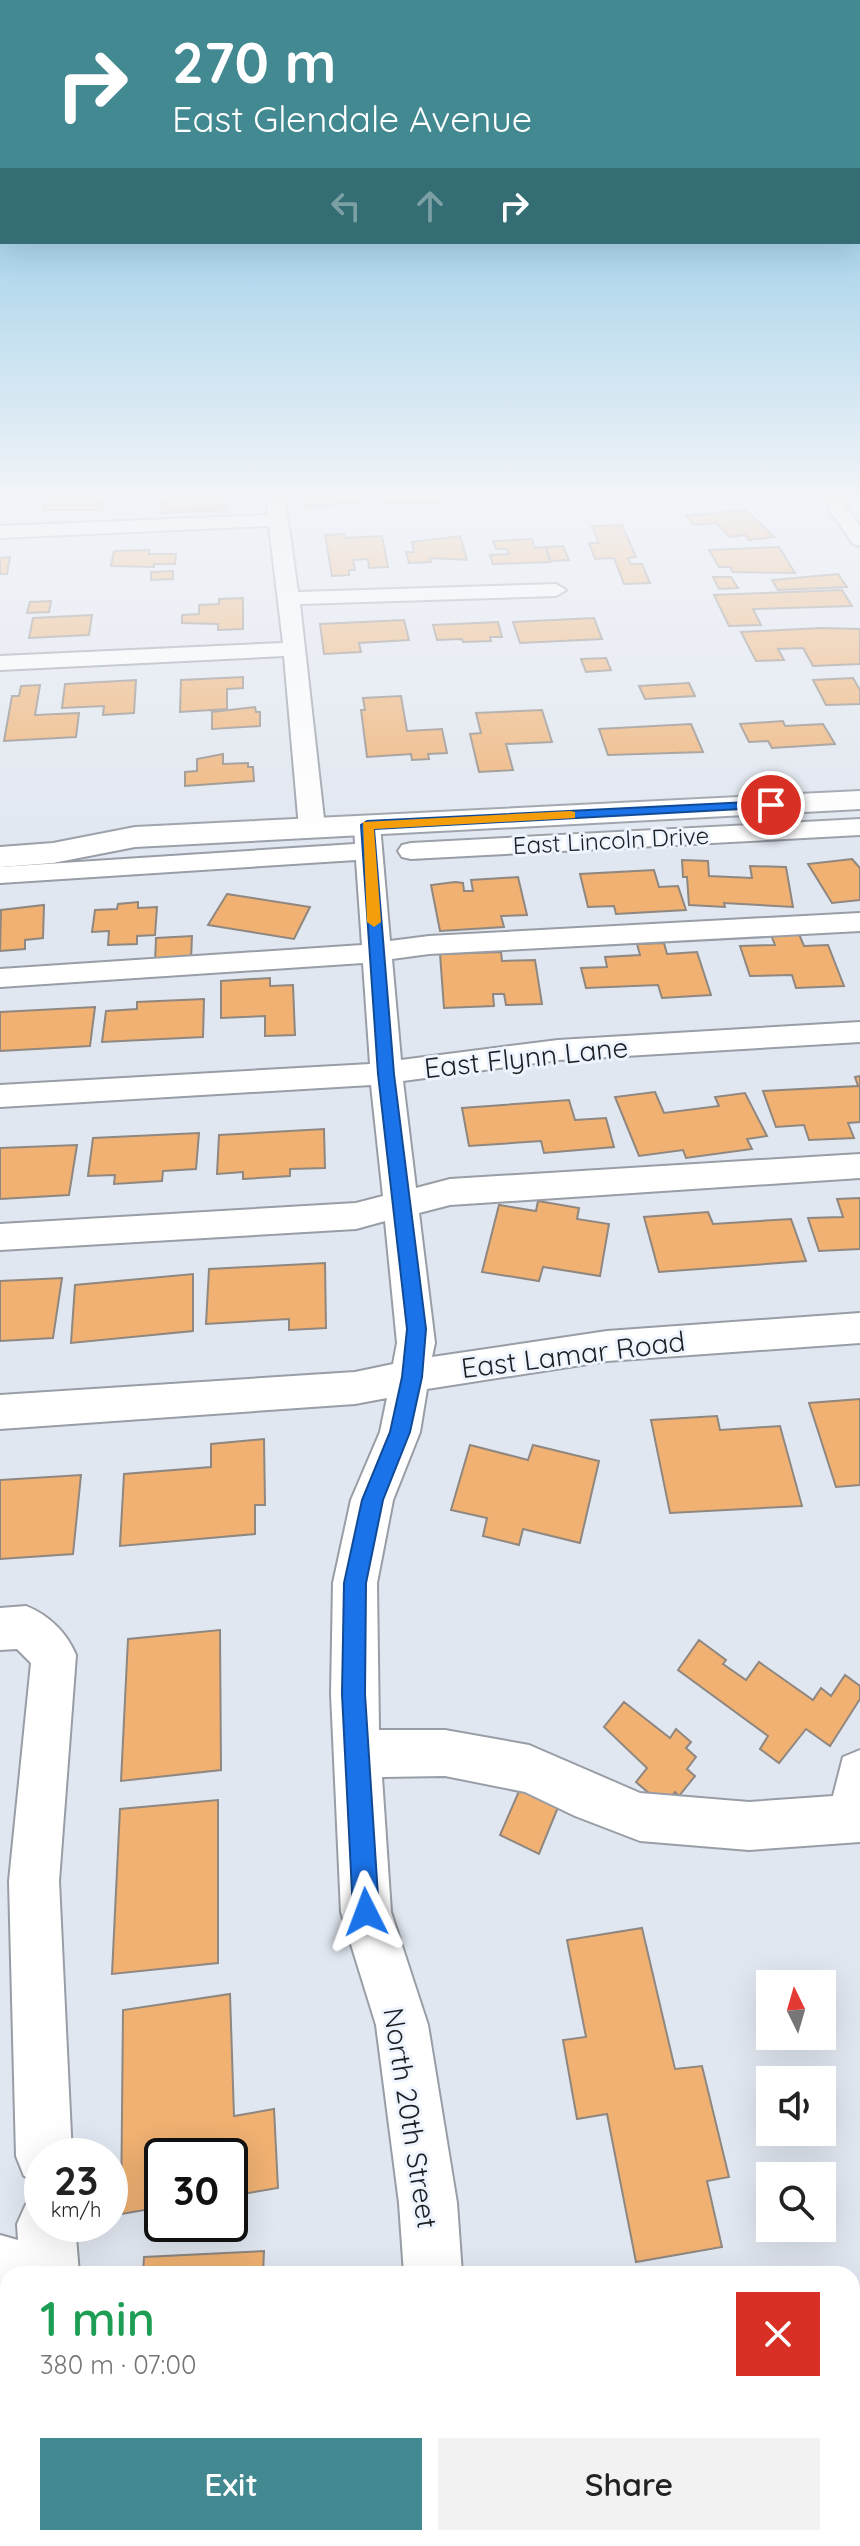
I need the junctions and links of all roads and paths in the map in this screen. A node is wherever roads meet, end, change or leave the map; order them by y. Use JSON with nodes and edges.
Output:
{"nodes":[{"id":1,"x":291,"y":618,"type":"edge"},
{"id":2,"x":293,"y":649,"type":"junction"},
{"id":3,"x":0,"y":663,"type":"edge"},
{"id":4,"x":860,"y":800,"type":"edge"},
{"id":5,"x":860,"y":827,"type":"edge"},
{"id":6,"x":0,"y":828,"type":"edge"},
{"id":7,"x":312,"y":828,"type":"junction"},
{"id":8,"x":135,"y":837,"type":"junction"},
{"id":9,"x":383,"y":842,"type":"junction"},
{"id":10,"x":0,"y":857,"type":"edge"},
{"id":11,"x":0,"y":875,"type":"edge"},
{"id":12,"x":860,"y":922,"type":"edge"},
{"id":13,"x":375,"y":951,"type":"junction"},
{"id":14,"x":0,"y":978,"type":"edge"},
{"id":15,"x":860,"y":1032,"type":"edge"},
{"id":16,"x":386,"y":1074,"type":"junction"},
{"id":17,"x":0,"y":1096,"type":"edge"},
{"id":18,"x":860,"y":1166,"type":"edge"},
{"id":19,"x":401,"y":1203,"type":"junction"},
{"id":20,"x":0,"y":1237,"type":"edge"},
{"id":21,"x":860,"y":1328,"type":"edge"},
{"id":22,"x":412,"y":1377,"type":"junction"},
{"id":23,"x":0,"y":1412,"type":"edge"},
{"id":24,"x":0,"y":1629,"type":"edge"},
{"id":25,"x":357,"y":1754,"type":"junction"},
{"id":26,"x":858,"y":1803,"type":"edge"},
{"id":27,"x":43,"y":2138,"type":"edge"},
{"id":28,"x":47,"y":2242,"type":"edge"},
{"id":29,"x":49,"y":2266,"type":"edge"},
{"id":30,"x":432,"y":2266,"type":"edge"}],
"edges":[{"from":1,"to":2,"type":"street"},
{"from":2,"to":3,"type":"street"},
{"from":2,"to":7,"type":"street"},
{"from":4,"to":9,"type":"main road"},
{"from":5,"to":9,"type":"street","name":"East Lincoln Drive"},
{"from":6,"to":8,"type":"main road"},
{"from":7,"to":8,"type":"main road"},
{"from":7,"to":9,"type":"main road"},
{"from":8,"to":10,"type":"main road"},
{"from":9,"to":11,"type":"street","name":"East Lincoln Drive"},
{"from":9,"to":13,"type":"street","name":"North 20th Street"},
{"from":12,"to":13,"type":"street"},
{"from":13,"to":14,"type":"street"},
{"from":13,"to":16,"type":"street","name":"North 20th Street"},
{"from":15,"to":16,"type":"street","name":"East Flynn Lane"},
{"from":16,"to":17,"type":"street","name":"East Flynn Lane"},
{"from":16,"to":19,"type":"street","name":"North 20th Street"},
{"from":18,"to":19,"type":"street"},
{"from":19,"to":20,"type":"street"},
{"from":19,"to":22,"type":"street","name":"North 20th Street"},
{"from":21,"to":22,"type":"street","name":"East Lamar Road"},
{"from":22,"to":23,"type":"street","name":"East Lamar Road"},
{"from":22,"to":25,"type":"street","name":"North 20th Street"},
{"from":24,"to":27,"type":"street"},
{"from":25,"to":26,"type":"street"},
{"from":25,"to":30,"type":"street","name":"North 20th Street"},
{"from":28,"to":29,"type":"street"}]}
